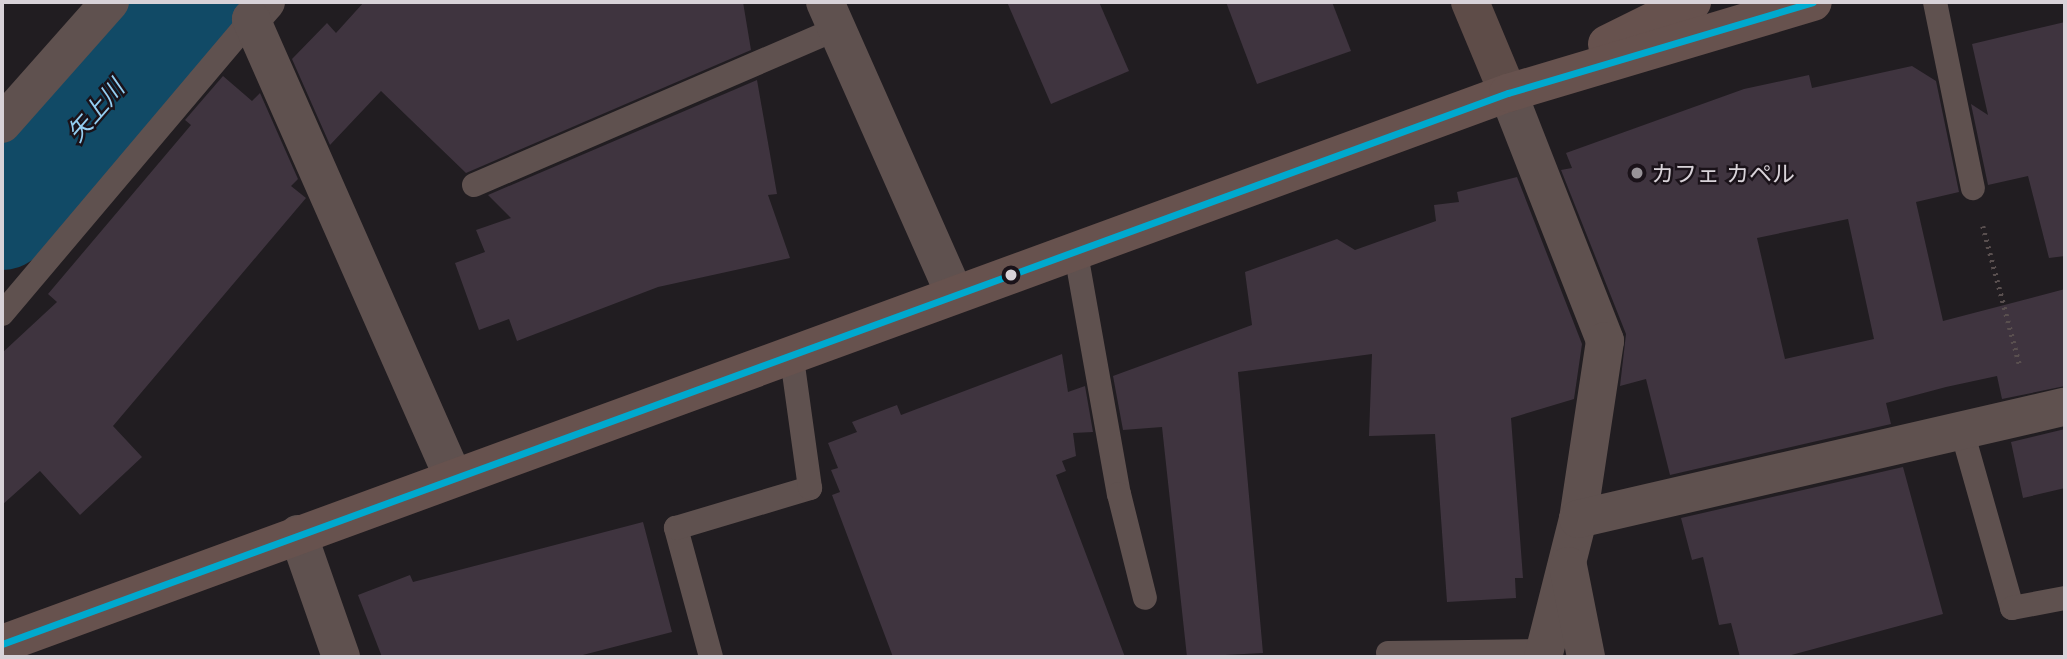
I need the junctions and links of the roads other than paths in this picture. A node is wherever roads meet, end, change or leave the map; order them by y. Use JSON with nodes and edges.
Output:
{"nodes":[{"id":1,"x":110,"y":2,"type":"edge"},
{"id":2,"x":1470,"y":2,"type":"edge"},
{"id":3,"x":1692,"y":2,"type":"edge"},
{"id":4,"x":1813,"y":2,"type":"edge"},
{"id":5,"x":1935,"y":2,"type":"edge"},
{"id":6,"x":258,"y":10,"type":"edge"},
{"id":7,"x":831,"y":15,"type":"edge"},
{"id":8,"x":1508,"y":93,"type":"junction"},
{"id":9,"x":2,"y":124,"type":"edge"},
{"id":10,"x":474,"y":185,"type":"dead end"},
{"id":11,"x":1973,"y":188,"type":"road end"},
{"id":12,"x":1075,"y":247,"type":"junction"},
{"id":13,"x":953,"y":291,"type":"junction"},
{"id":14,"x":2,"y":314,"type":"edge"},
{"id":15,"x":790,"y":351,"type":"junction"},
{"id":16,"x":2049,"y":411,"type":"edge"},
{"id":17,"x":1962,"y":431,"type":"junction"},
{"id":18,"x":453,"y":477,"type":"junction"},
{"id":19,"x":1578,"y":519,"type":"junction"},
{"id":20,"x":298,"y":534,"type":"junction"},
{"id":21,"x":1566,"y":556,"type":"junction"},
{"id":22,"x":1145,"y":598,"type":"dead end"},
{"id":23,"x":2065,"y":598,"type":"edge"},
{"id":24,"x":2,"y":645,"type":"edge"},
{"id":25,"x":1388,"y":653,"type":"dead end"},
{"id":26,"x":1543,"y":654,"type":"edge"},
{"id":27,"x":6,"y":657,"type":"edge"},
{"id":28,"x":341,"y":657,"type":"edge"},
{"id":29,"x":710,"y":657,"type":"edge"},
{"id":30,"x":1586,"y":657,"type":"edge"}],
"edges":[{"from":1,"to":9,"type":"street"},
{"from":2,"to":8,"type":"street"},
{"from":3,"to":8,"type":"main road"},
{"from":4,"to":8,"type":"main road"},
{"from":5,"to":11,"type":"lane"},
{"from":6,"to":14,"type":"lane"},
{"from":6,"to":18,"type":"street"},
{"from":7,"to":10,"type":"lane"},
{"from":7,"to":13,"type":"street"},
{"from":8,"to":12,"type":"main road"},
{"from":8,"to":19,"type":"street"},
{"from":12,"to":13,"type":"main road"},
{"from":12,"to":22,"type":"lane"},
{"from":13,"to":15,"type":"main road"},
{"from":15,"to":18,"type":"main road"},
{"from":15,"to":29,"type":"lane"},
{"from":16,"to":17,"type":"street"},
{"from":17,"to":19,"type":"street"},
{"from":17,"to":23,"type":"lane"},
{"from":18,"to":20,"type":"main road"},
{"from":19,"to":21,"type":"street"},
{"from":20,"to":24,"type":"main road"},
{"from":20,"to":28,"type":"street"},
{"from":21,"to":26,"type":"street"},
{"from":21,"to":30,"type":"street"},
{"from":24,"to":27,"type":"street"},
{"from":25,"to":26,"type":"lane"}]}
